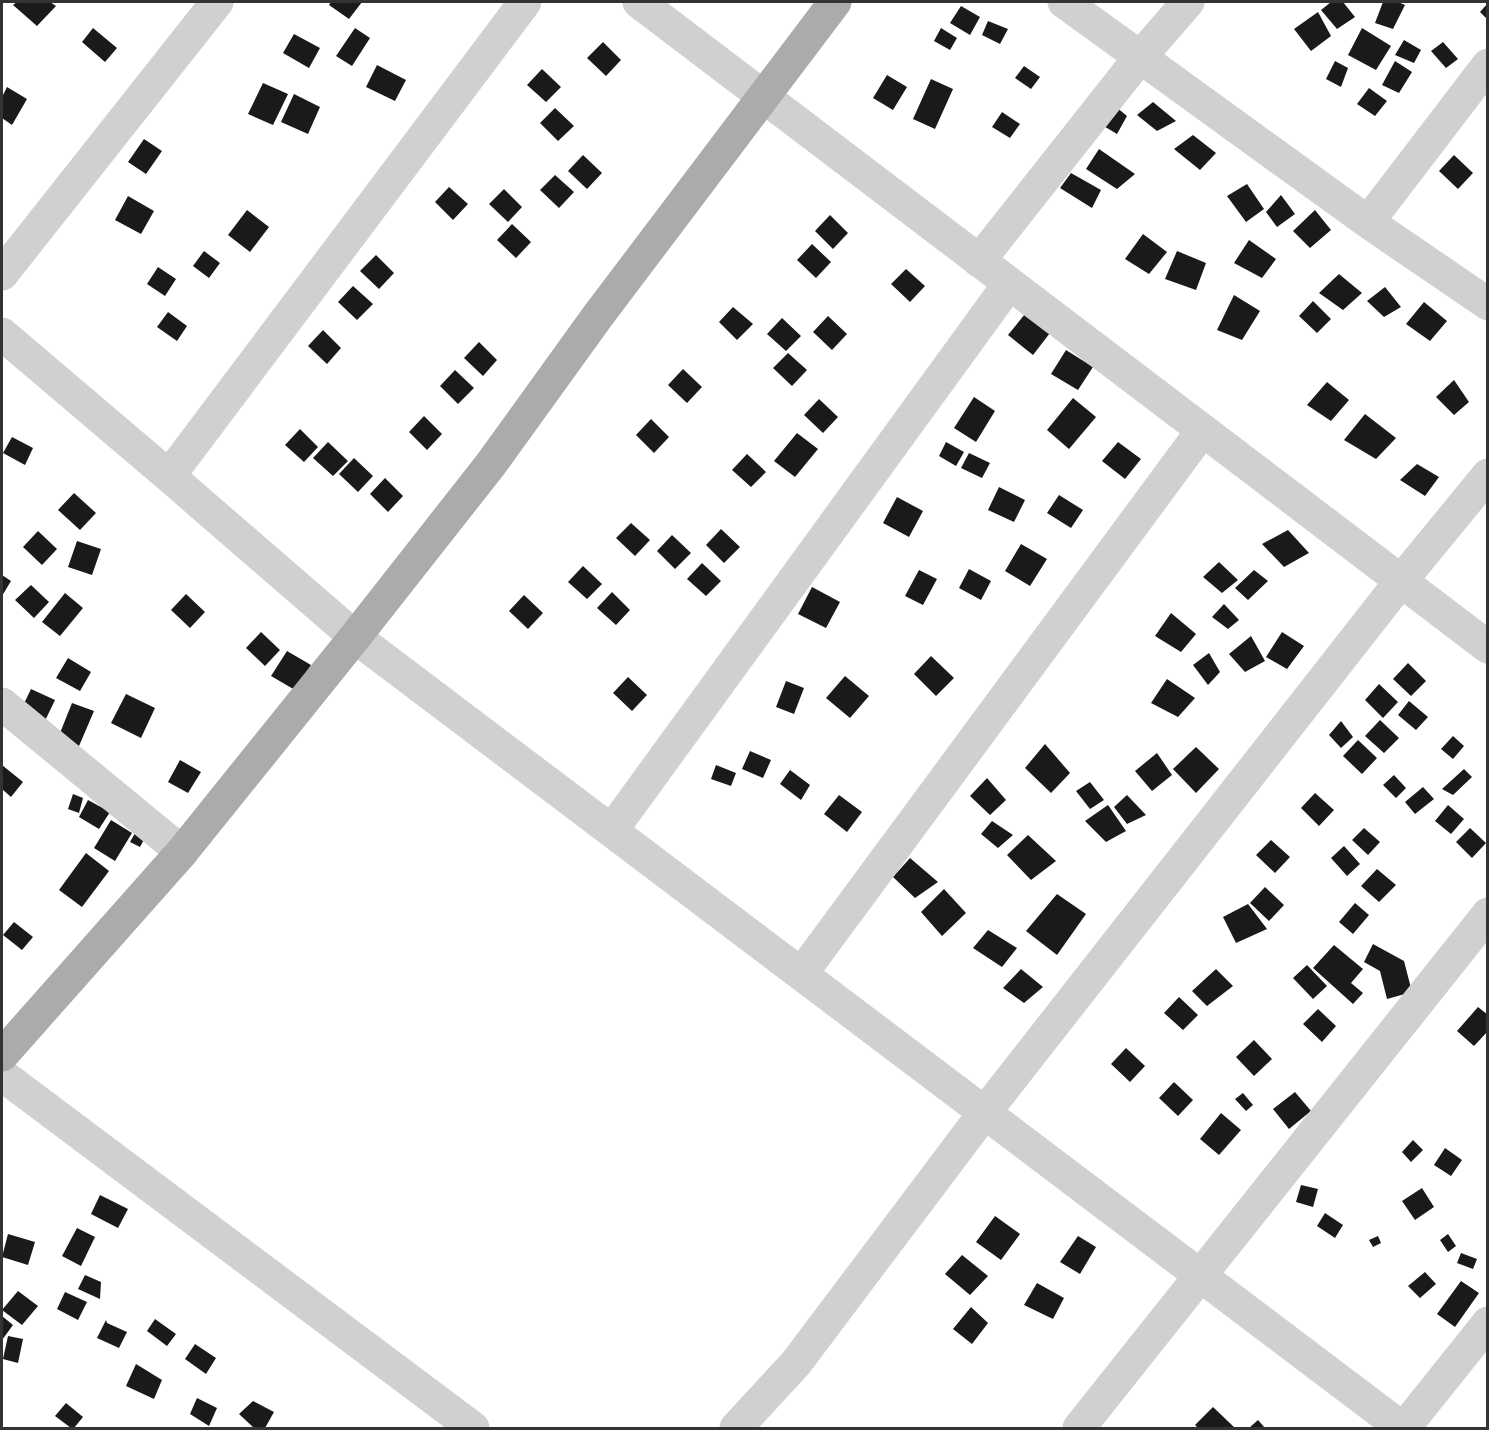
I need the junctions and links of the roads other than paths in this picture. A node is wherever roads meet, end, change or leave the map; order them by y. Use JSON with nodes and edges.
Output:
{"nodes":[{"id":1,"x":217,"y":2,"type":"edge"},
{"id":2,"x":525,"y":2,"type":"edge"},
{"id":3,"x":639,"y":2,"type":"edge"},
{"id":4,"x":835,"y":2,"type":"edge"},
{"id":5,"x":1064,"y":2,"type":"edge"},
{"id":6,"x":1188,"y":2,"type":"edge"},
{"id":7,"x":1141,"y":56,"type":"junction"},
{"id":8,"x":1488,"y":65,"type":"edge"},
{"id":9,"x":765,"y":97,"type":"junction"},
{"id":10,"x":1368,"y":222,"type":"junction"},
{"id":11,"x":980,"y":261,"type":"junction"},
{"id":12,"x":2,"y":274,"type":"edge"},
{"id":13,"x":1009,"y":284,"type":"junction"},
{"id":14,"x":1488,"y":304,"type":"edge"},
{"id":15,"x":2,"y":334,"type":"edge"},
{"id":16,"x":1202,"y":431,"type":"junction"},
{"id":17,"x":1488,"y":475,"type":"edge"},
{"id":18,"x":169,"y":476,"type":"junction"},
{"id":19,"x":1401,"y":581,"type":"junction"},
{"id":20,"x":355,"y":637,"type":"junction"},
{"id":21,"x":1488,"y":647,"type":"edge"},
{"id":22,"x":2,"y":704,"type":"edge"},
{"id":23,"x":612,"y":830,"type":"junction"},
{"id":24,"x":182,"y":852,"type":"junction"},
{"id":25,"x":1488,"y":914,"type":"edge"},
{"id":26,"x":802,"y":974,"type":"junction"},
{"id":27,"x":2,"y":1055,"type":"edge"},
{"id":28,"x":2,"y":1075,"type":"edge"},
{"id":29,"x":985,"y":1112,"type":"junction"},
{"id":30,"x":1201,"y":1276,"type":"junction"},
{"id":31,"x":1488,"y":1323,"type":"edge"},
{"id":32,"x":473,"y":1428,"type":"edge"},
{"id":33,"x":736,"y":1428,"type":"edge"},
{"id":34,"x":1079,"y":1428,"type":"edge"},
{"id":35,"x":1403,"y":1428,"type":"edge"}],
"edges":[{"from":1,"to":12,"type":"street"},
{"from":2,"to":18,"type":"street"},
{"from":3,"to":9,"type":"street"},
{"from":4,"to":9,"type":"main road"},
{"from":5,"to":7,"type":"street"},
{"from":6,"to":7,"type":"street"},
{"from":7,"to":10,"type":"street"},
{"from":7,"to":11,"type":"street"},
{"from":8,"to":10,"type":"street"},
{"from":9,"to":11,"type":"street"},
{"from":9,"to":20,"type":"main road"},
{"from":10,"to":14,"type":"street"},
{"from":11,"to":13,"type":"street"},
{"from":13,"to":16,"type":"street"},
{"from":13,"to":23,"type":"street"},
{"from":15,"to":18,"type":"street"},
{"from":16,"to":19,"type":"street"},
{"from":16,"to":26,"type":"street"},
{"from":17,"to":19,"type":"street"},
{"from":18,"to":20,"type":"street"},
{"from":19,"to":21,"type":"street"},
{"from":19,"to":29,"type":"street"},
{"from":20,"to":23,"type":"street"},
{"from":20,"to":24,"type":"main road"},
{"from":22,"to":24,"type":"street"},
{"from":23,"to":26,"type":"street"},
{"from":24,"to":27,"type":"main road"},
{"from":25,"to":30,"type":"street"},
{"from":26,"to":29,"type":"street"},
{"from":28,"to":32,"type":"street"},
{"from":29,"to":30,"type":"street"},
{"from":29,"to":33,"type":"street"},
{"from":30,"to":34,"type":"street"},
{"from":30,"to":35,"type":"street"},
{"from":31,"to":35,"type":"street"}]}
